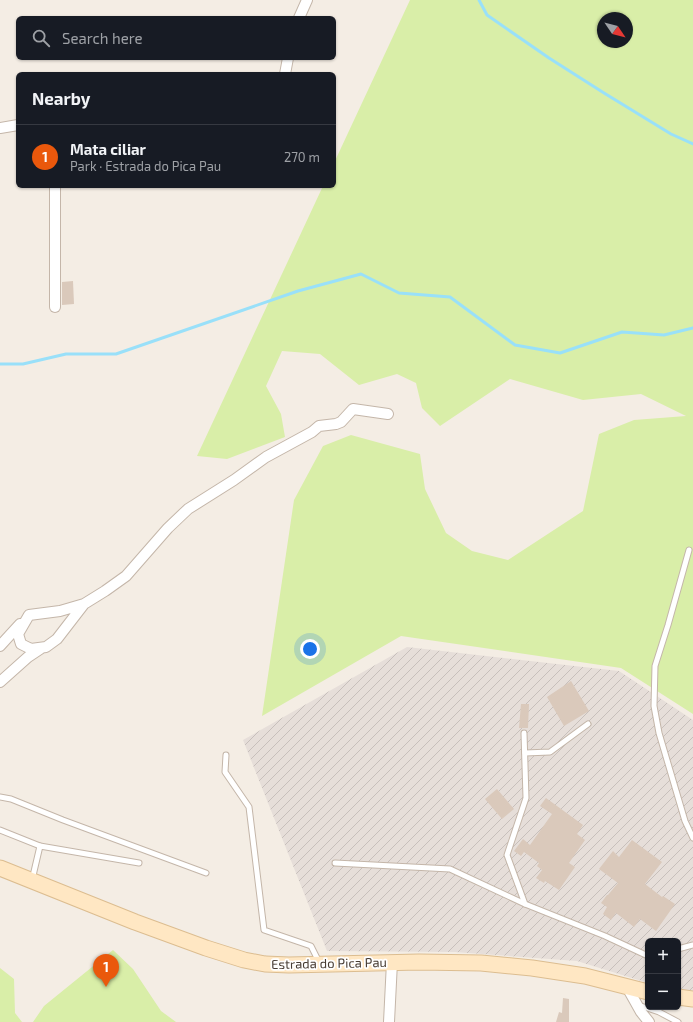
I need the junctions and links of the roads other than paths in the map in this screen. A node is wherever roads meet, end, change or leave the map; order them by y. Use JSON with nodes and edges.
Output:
{"nodes":[{"id":1,"x":307,"y":0,"type":"edge"},
{"id":2,"x":300,"y":16,"type":"edge"},
{"id":3,"x":288,"y":60,"type":"edge"},
{"id":4,"x":285,"y":72,"type":"edge"},
{"id":5,"x":16,"y":126,"type":"edge"},
{"id":6,"x":0,"y":128,"type":"edge"},
{"id":7,"x":55,"y":188,"type":"edge"},
{"id":8,"x":55,"y":307,"type":"dead end"},
{"id":9,"x":388,"y":414,"type":"dead end"},
{"id":10,"x":689,"y":550,"type":"dead end"},
{"id":11,"x":84,"y":604,"type":"junction"},
{"id":12,"x":29,"y":615,"type":"junction"},
{"id":13,"x":0,"y":646,"type":"edge"},
{"id":14,"x":40,"y":648,"type":"junction"},
{"id":15,"x":0,"y":682,"type":"edge"},
{"id":16,"x":588,"y":724,"type":"dead end"},
{"id":17,"x":524,"y":733,"type":"dead end"},
{"id":18,"x":524,"y":753,"type":"junction"},
{"id":19,"x":226,"y":755,"type":"dead end"},
{"id":20,"x":0,"y":797,"type":"edge"},
{"id":21,"x":0,"y":830,"type":"edge"},
{"id":22,"x":693,"y":838,"type":"edge"},
{"id":23,"x":40,"y":846,"type":"junction"},
{"id":24,"x":139,"y":863,"type":"dead end"},
{"id":25,"x":335,"y":863,"type":"dead end"},
{"id":26,"x":0,"y":868,"type":"edge"},
{"id":27,"x":206,"y":873,"type":"dead end"},
{"id":28,"x":32,"y":881,"type":"junction"},
{"id":29,"x":525,"y":904,"type":"junction"},
{"id":30,"x":693,"y":945,"type":"edge"},
{"id":31,"x":681,"y":948,"type":"edge"},
{"id":32,"x":645,"y":955,"type":"edge"},
{"id":33,"x":392,"y":962,"type":"junction"},
{"id":34,"x":320,"y":965,"type":"junction"},
{"id":35,"x":627,"y":987,"type":"junction"},
{"id":36,"x":645,"y":991,"type":"edge"},
{"id":37,"x":681,"y":997,"type":"edge"},
{"id":38,"x":693,"y":999,"type":"edge"},
{"id":39,"x":637,"y":1005,"type":"junction"},
{"id":40,"x":389,"y":1022,"type":"edge"},
{"id":41,"x":649,"y":1022,"type":"edge"},
{"id":42,"x":678,"y":1022,"type":"edge"}],
"edges":[{"from":1,"to":2,"type":"street"},
{"from":3,"to":4,"type":"street"},
{"from":5,"to":6,"type":"street"},
{"from":7,"to":8,"type":"street"},
{"from":9,"to":11,"type":"street"},
{"from":10,"to":22,"type":"lane"},
{"from":11,"to":12,"type":"street"},
{"from":11,"to":14,"type":"street"},
{"from":12,"to":13,"type":"street"},
{"from":12,"to":14,"type":"street"},
{"from":14,"to":15,"type":"street"},
{"from":16,"to":18,"type":"lane"},
{"from":17,"to":18,"type":"lane"},
{"from":18,"to":29,"type":"lane"},
{"from":19,"to":34,"type":"lane"},
{"from":20,"to":27,"type":"lane"},
{"from":21,"to":23,"type":"lane"},
{"from":23,"to":24,"type":"lane"},
{"from":23,"to":28,"type":"lane"},
{"from":25,"to":29,"type":"lane"},
{"from":26,"to":28,"type":"main road","name":"Estrada do Pica Pau"},
{"from":28,"to":34,"type":"main road","name":"Estrada do Pica Pau"},
{"from":29,"to":32,"type":"lane"},
{"from":30,"to":31,"type":"lane"},
{"from":33,"to":34,"type":"main road","name":"Estrada do Pica Pau"},
{"from":33,"to":35,"type":"main road","name":"Estrada do Pica Pau"},
{"from":33,"to":40,"type":"street"},
{"from":35,"to":36,"type":"main road","name":"Estrada do Pica Pau"},
{"from":35,"to":39,"type":"street"},
{"from":37,"to":38,"type":"main road"},
{"from":39,"to":41,"type":"street"},
{"from":39,"to":42,"type":"lane"}]}
